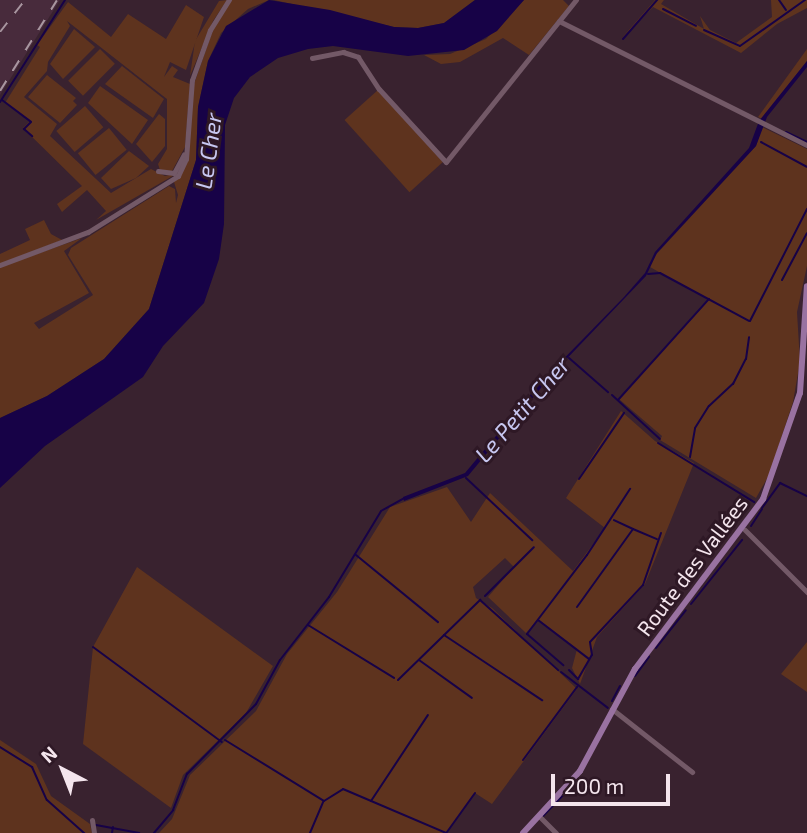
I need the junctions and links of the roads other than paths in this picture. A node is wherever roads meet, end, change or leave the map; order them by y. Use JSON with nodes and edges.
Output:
{"nodes":[{"id":1,"x":229,"y":0,"type":"edge"},
{"id":2,"x":576,"y":0,"type":"edge"},
{"id":3,"x":559,"y":21,"type":"junction"},
{"id":4,"x":312,"y":58,"type":"dead end"},
{"id":5,"x":807,"y":145,"type":"edge"},
{"id":6,"x":180,"y":169,"type":"junction"},
{"id":7,"x":159,"y":171,"type":"dead end"},
{"id":8,"x":0,"y":265,"type":"edge"},
{"id":9,"x":807,"y":286,"type":"edge"},
{"id":10,"x":745,"y":530,"type":"junction"},
{"id":11,"x":807,"y":592,"type":"edge"},
{"id":12,"x":612,"y":709,"type":"junction"},
{"id":13,"x":692,"y":772,"type":"dead end"},
{"id":14,"x":539,"y":816,"type":"junction"},
{"id":15,"x":92,"y":820,"type":"dead end"},
{"id":16,"x":94,"y":831,"type":"edge"},
{"id":17,"x":523,"y":833,"type":"edge"},
{"id":18,"x":556,"y":833,"type":"edge"}],
"edges":[{"from":1,"to":6,"type":"street"},
{"from":2,"to":3,"type":"street"},
{"from":3,"to":4,"type":"street"},
{"from":3,"to":5,"type":"street"},
{"from":6,"to":7,"type":"street"},
{"from":6,"to":8,"type":"street"},
{"from":9,"to":10,"type":"main road","name":"Route des Vallées"},
{"from":10,"to":11,"type":"street"},
{"from":10,"to":12,"type":"main road","name":"Route des Vallées"},
{"from":12,"to":13,"type":"street"},
{"from":12,"to":14,"type":"main road","name":"Route des Vallées"},
{"from":14,"to":17,"type":"main road","name":"Route des Vallées"},
{"from":14,"to":18,"type":"street"},
{"from":15,"to":16,"type":"street"}]}
